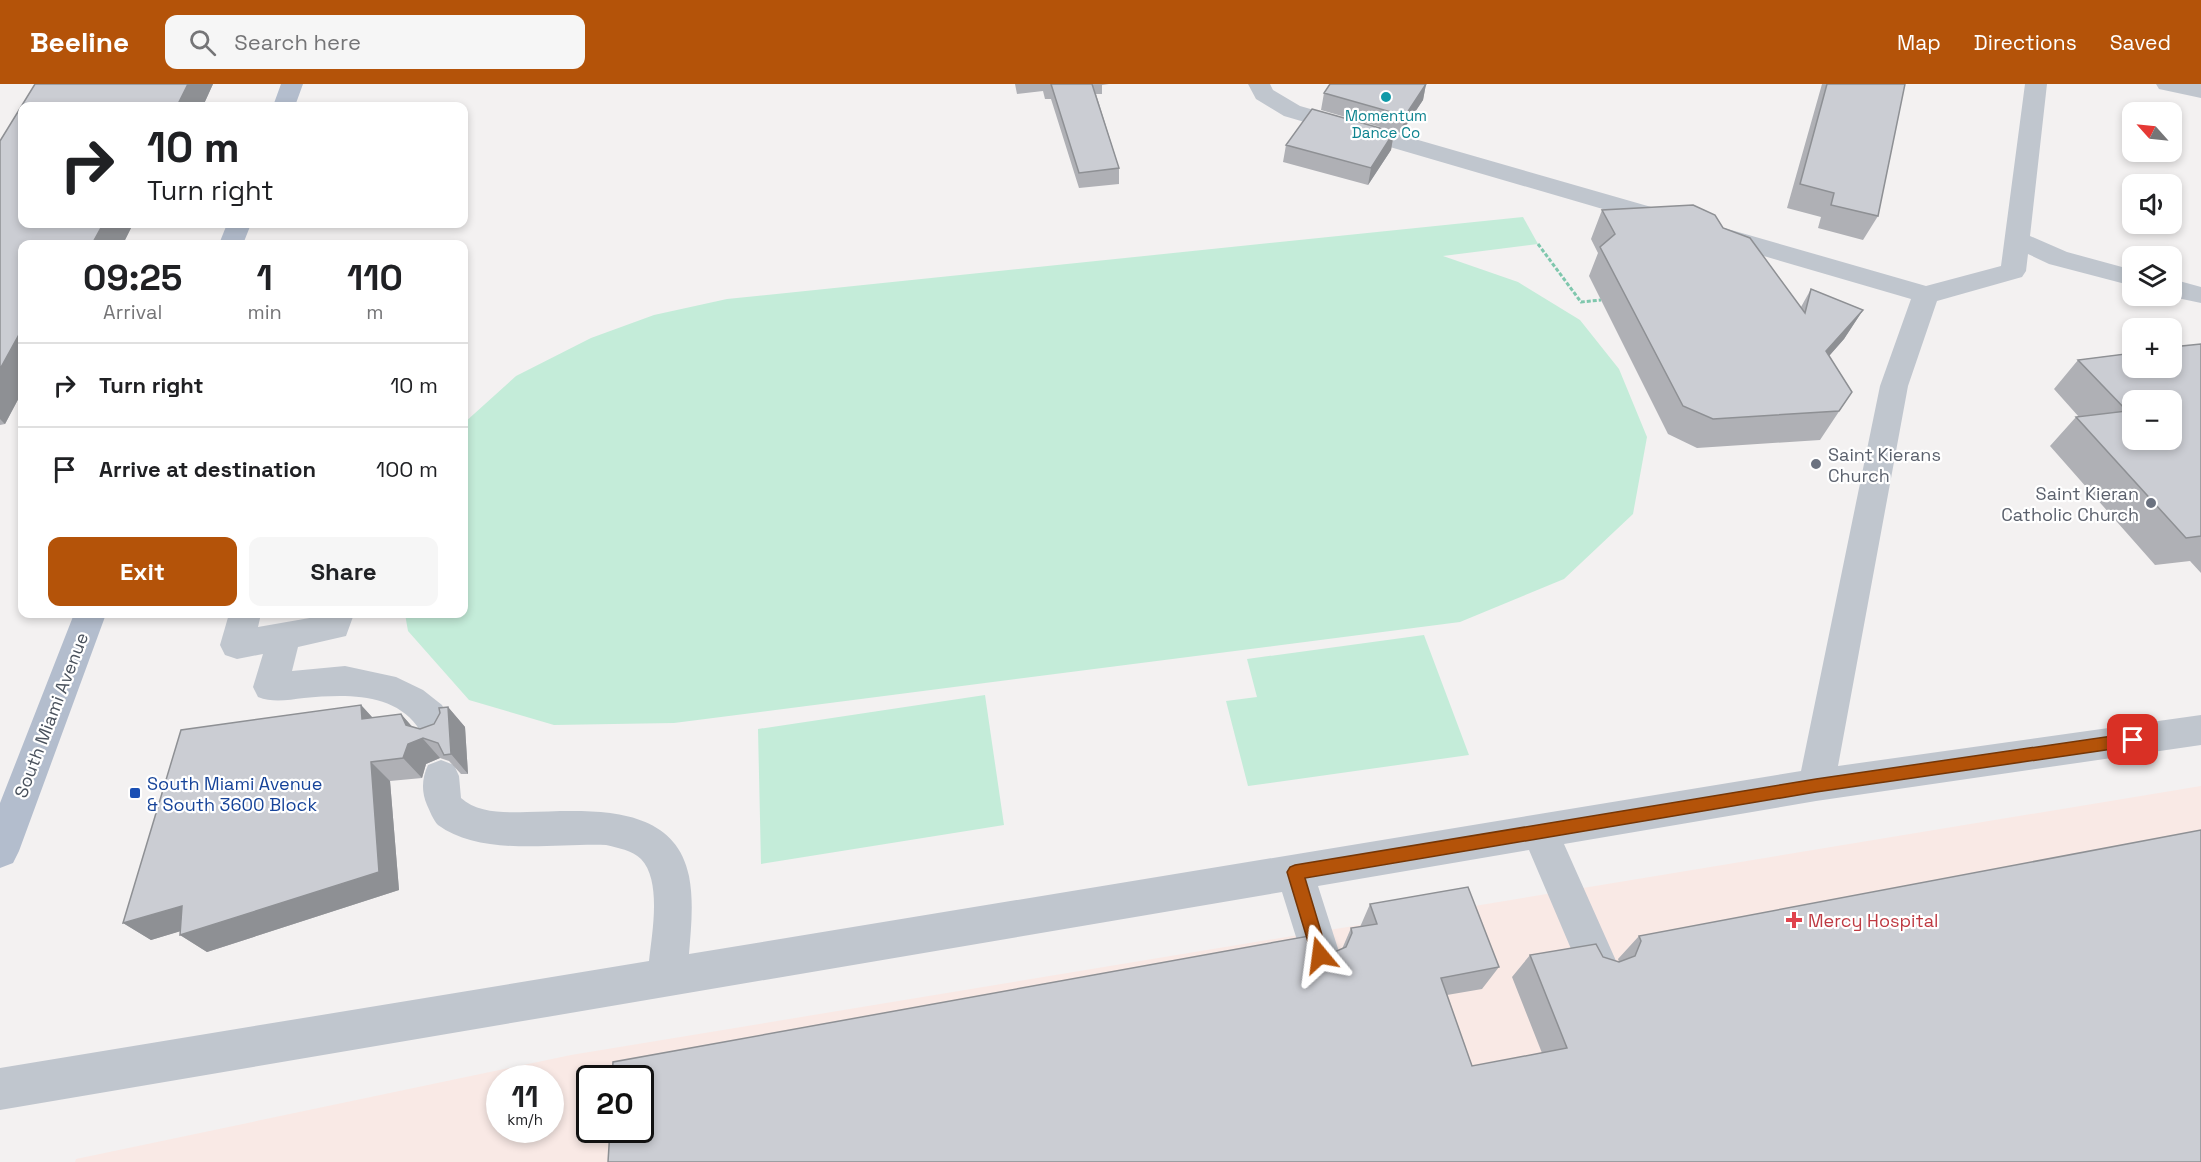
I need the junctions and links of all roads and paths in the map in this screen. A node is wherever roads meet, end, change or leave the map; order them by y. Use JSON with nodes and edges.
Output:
{"nodes":[{"id":1,"x":292,"y":84,"type":"edge"},
{"id":2,"x":1259,"y":84,"type":"edge"},
{"id":3,"x":2036,"y":84,"type":"edge"},
{"id":4,"x":2167,"y":84,"type":"edge"},
{"id":5,"x":2201,"y":91,"type":"edge"},
{"id":6,"x":285,"y":102,"type":"edge"},
{"id":7,"x":2017,"y":240,"type":"junction"},
{"id":8,"x":1538,"y":244,"type":"dead end"},
{"id":9,"x":2122,"y":275,"type":"edge"},
{"id":10,"x":2182,"y":290,"type":"edge"},
{"id":11,"x":1926,"y":295,"type":"junction"},
{"id":12,"x":2200,"y":295,"type":"edge"},
{"id":13,"x":1601,"y":300,"type":"dead end"},
{"id":14,"x":88,"y":618,"type":"edge"},
{"id":15,"x":245,"y":618,"type":"edge"},
{"id":16,"x":337,"y":618,"type":"edge"},
{"id":17,"x":285,"y":636,"type":"junction"},
{"id":18,"x":2201,"y":730,"type":"edge"},
{"id":19,"x":437,"y":732,"type":"edge"},
{"id":20,"x":441,"y":776,"type":"edge"},
{"id":21,"x":1816,"y":785,"type":"junction"},
{"id":22,"x":1540,"y":831,"type":"junction"},
{"id":23,"x":0,"y":851,"type":"edge"},
{"id":24,"x":1295,"y":872,"type":"junction"},
{"id":25,"x":1320,"y":955,"type":"edge"},
{"id":26,"x":1597,"y":963,"type":"edge"},
{"id":27,"x":668,"y":976,"type":"junction"},
{"id":28,"x":0,"y":1089,"type":"edge"}],
"edges":[{"from":1,"to":6,"type":"main road"},
{"from":2,"to":11,"type":"lane"},
{"from":3,"to":7,"type":"lane"},
{"from":4,"to":5,"type":"lane"},
{"from":7,"to":9,"type":"lane"},
{"from":7,"to":11,"type":"lane"},
{"from":8,"to":13,"type":"path"},
{"from":10,"to":12,"type":"lane"},
{"from":11,"to":21,"type":"lane"},
{"from":14,"to":23,"type":"main road","name":"South Miami Avenue"},
{"from":15,"to":17,"type":"lane"},
{"from":16,"to":17,"type":"lane"},
{"from":17,"to":19,"type":"lane"},
{"from":18,"to":21,"type":"lane"},
{"from":20,"to":27,"type":"lane"},
{"from":21,"to":22,"type":"lane"},
{"from":22,"to":24,"type":"lane"},
{"from":22,"to":26,"type":"lane"},
{"from":24,"to":25,"type":"lane"},
{"from":24,"to":27,"type":"lane"},
{"from":27,"to":28,"type":"lane"}]}
